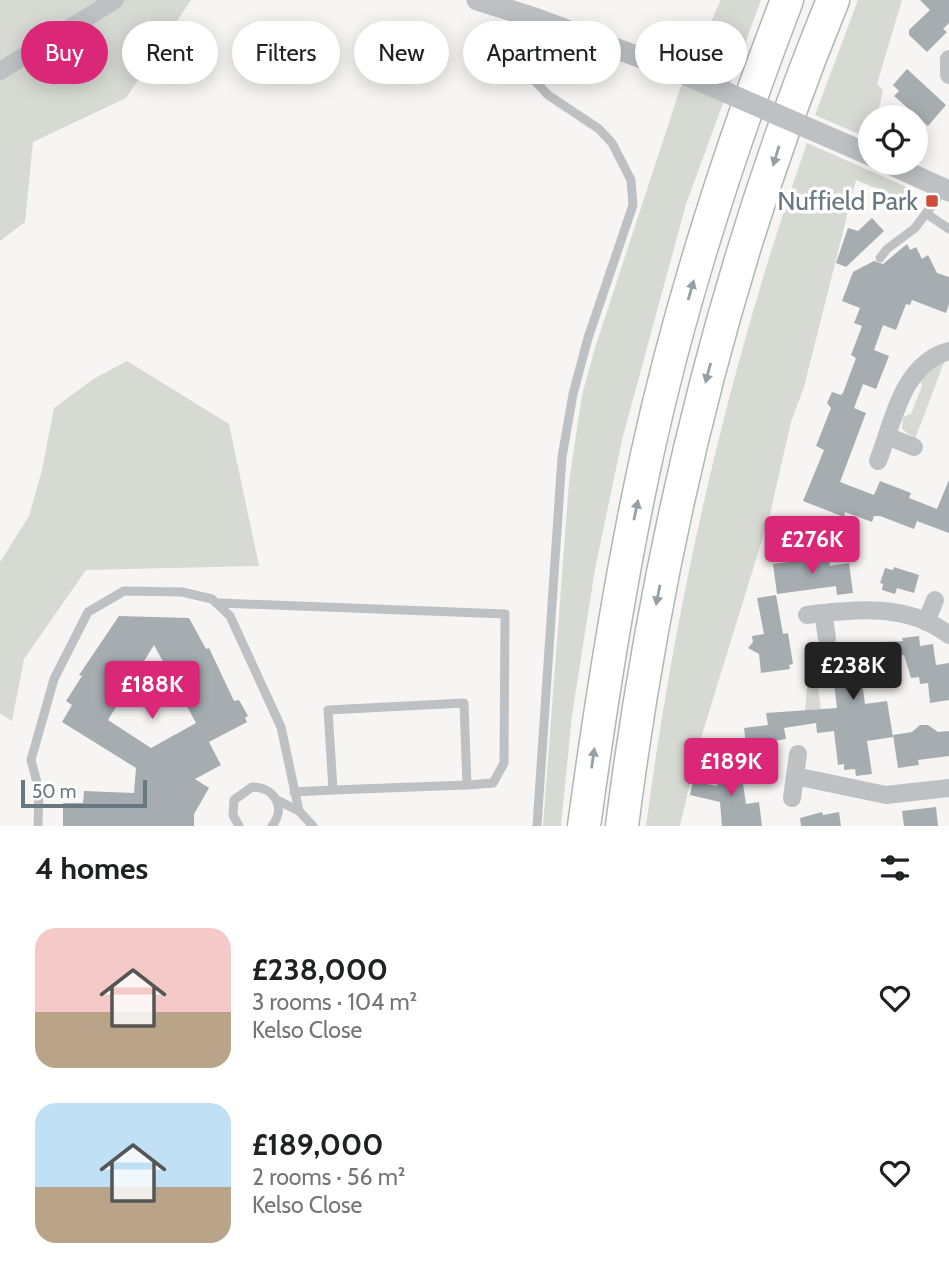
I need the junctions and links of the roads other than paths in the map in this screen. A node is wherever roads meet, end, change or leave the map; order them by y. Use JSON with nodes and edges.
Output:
{"nodes":[{"id":1,"x":115,"y":0,"type":"edge"},
{"id":2,"x":477,"y":0,"type":"edge"},
{"id":3,"x":787,"y":0,"type":"edge"},
{"id":4,"x":833,"y":0,"type":"edge"},
{"id":5,"x":536,"y":18,"type":"junction"},
{"id":6,"x":949,"y":59,"type":"edge"},
{"id":7,"x":0,"y":71,"type":"edge"},
{"id":8,"x":949,"y":75,"type":"edge"},
{"id":9,"x":858,"y":150,"type":"edge"},
{"id":10,"x":913,"y":175,"type":"edge"},
{"id":11,"x":946,"y":190,"type":"edge"},
{"id":12,"x":927,"y":214,"type":"junction"},
{"id":13,"x":949,"y":229,"type":"edge"},
{"id":14,"x":880,"y":258,"type":"dead end"},
{"id":15,"x":949,"y":351,"type":"edge"},
{"id":16,"x":887,"y":436,"type":"junction"},
{"id":17,"x":914,"y":447,"type":"dead end"},
{"id":18,"x":878,"y":461,"type":"dead end"},
{"id":19,"x":935,"y":600,"type":"dead end"},
{"id":20,"x":220,"y":603,"type":"junction"},
{"id":21,"x":926,"y":622,"type":"junction"},
{"id":22,"x":949,"y":635,"type":"edge"},
{"id":23,"x":827,"y":638,"type":"dead end"},
{"id":24,"x":798,"y":754,"type":"dead end"},
{"id":25,"x":795,"y":776,"type":"junction"},
{"id":26,"x":467,"y":785,"type":"junction"},
{"id":27,"x":949,"y":788,"type":"edge"},
{"id":28,"x":333,"y":790,"type":"junction"},
{"id":29,"x":294,"y":792,"type":"junction"},
{"id":30,"x":792,"y":798,"type":"dead end"},
{"id":31,"x":277,"y":800,"type":"junction"},
{"id":32,"x":299,"y":811,"type":"junction"},
{"id":33,"x":38,"y":826,"type":"edge"},
{"id":34,"x":239,"y":826,"type":"edge"},
{"id":35,"x":272,"y":826,"type":"edge"},
{"id":36,"x":313,"y":826,"type":"edge"},
{"id":37,"x":537,"y":826,"type":"edge"},
{"id":38,"x":584,"y":826,"type":"edge"},
{"id":39,"x":622,"y":826,"type":"edge"}],
"edges":[{"from":1,"to":7,"type":"street"},
{"from":2,"to":5,"type":"street"},
{"from":38,"to":3,"type":"highway","one_way":true},
{"from":4,"to":39,"type":"highway","one_way":true},
{"from":5,"to":9,"type":"street","bridge":true},
{"from":5,"to":37,"type":"lane"},
{"from":6,"to":8,"type":"street"},
{"from":10,"to":11,"type":"street"},
{"from":11,"to":12,"type":"lane"},
{"from":12,"to":13,"type":"lane"},
{"from":12,"to":14,"type":"lane"},
{"from":15,"to":16,"type":"street"},
{"from":16,"to":17,"type":"street"},
{"from":16,"to":18,"type":"street"},
{"from":19,"to":21,"type":"street"},
{"from":20,"to":26,"type":"lane"},
{"from":20,"to":29,"type":"lane"},
{"from":20,"to":33,"type":"lane"},
{"from":21,"to":22,"type":"street"},
{"from":21,"to":23,"type":"street"},
{"from":24,"to":25,"type":"street"},
{"from":25,"to":27,"type":"street"},
{"from":25,"to":30,"type":"street"},
{"from":26,"to":28,"type":"lane"},
{"from":26,"to":28,"type":"lane"},
{"from":28,"to":29,"type":"lane"},
{"from":29,"to":32,"type":"lane"},
{"from":31,"to":32,"type":"lane"},
{"from":31,"to":34,"type":"lane"},
{"from":31,"to":35,"type":"lane"},
{"from":32,"to":36,"type":"lane"}]}
